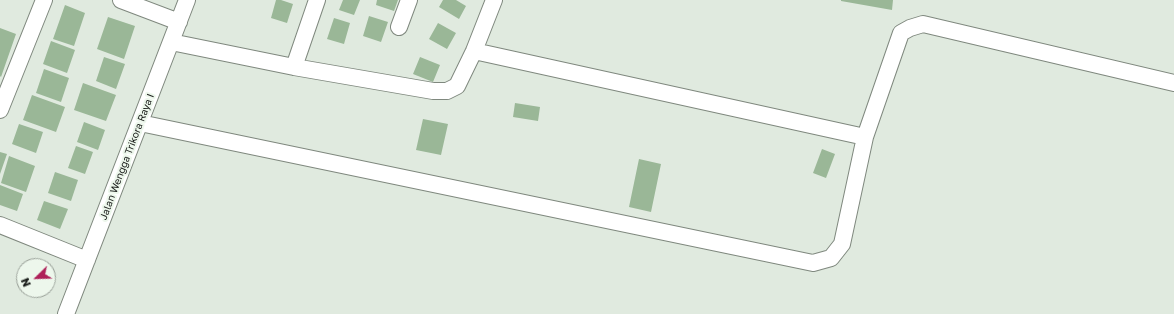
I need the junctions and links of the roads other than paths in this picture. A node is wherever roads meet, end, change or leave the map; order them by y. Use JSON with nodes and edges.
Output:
{"nodes":[{"id":1,"x":44,"y":0,"type":"edge"},
{"id":2,"x":121,"y":0,"type":"edge"},
{"id":3,"x":187,"y":0,"type":"edge"},
{"id":4,"x":317,"y":0,"type":"edge"},
{"id":5,"x":409,"y":0,"type":"edge"},
{"id":6,"x":494,"y":0,"type":"edge"},
{"id":7,"x":179,"y":22,"type":"junction"},
{"id":8,"x":399,"y":27,"type":"dead end"},
{"id":9,"x":171,"y":42,"type":"junction"},
{"id":10,"x":474,"y":52,"type":"junction"},
{"id":11,"x":294,"y":67,"type":"junction"},
{"id":12,"x":1174,"y":83,"type":"edge"},
{"id":13,"x":2,"y":100,"type":"edge"},
{"id":14,"x":140,"y":123,"type":"junction"},
{"id":15,"x":865,"y":137,"type":"junction"},
{"id":16,"x":0,"y":225,"type":"edge"},
{"id":17,"x":87,"y":260,"type":"junction"},
{"id":18,"x":66,"y":314,"type":"edge"}],
"edges":[{"from":1,"to":13,"type":"street"},
{"from":2,"to":7,"type":"street"},
{"from":3,"to":7,"type":"street","name":"Jalan Wengga Trikora Raya I"},
{"from":4,"to":11,"type":"street"},
{"from":5,"to":8,"type":"street"},
{"from":6,"to":10,"type":"street"},
{"from":7,"to":9,"type":"street","name":"Jalan Wengga Trikora Raya I"},
{"from":9,"to":11,"type":"street"},
{"from":9,"to":14,"type":"street","name":"Jalan Wengga Trikora Raya I"},
{"from":10,"to":11,"type":"street"},
{"from":10,"to":15,"type":"street"},
{"from":12,"to":15,"type":"street"},
{"from":14,"to":15,"type":"street"},
{"from":14,"to":17,"type":"street","name":"Jalan Wengga Trikora Raya I"},
{"from":16,"to":17,"type":"street"},
{"from":17,"to":18,"type":"street","name":"Jalan Wengga Trikora Raya I"}]}
